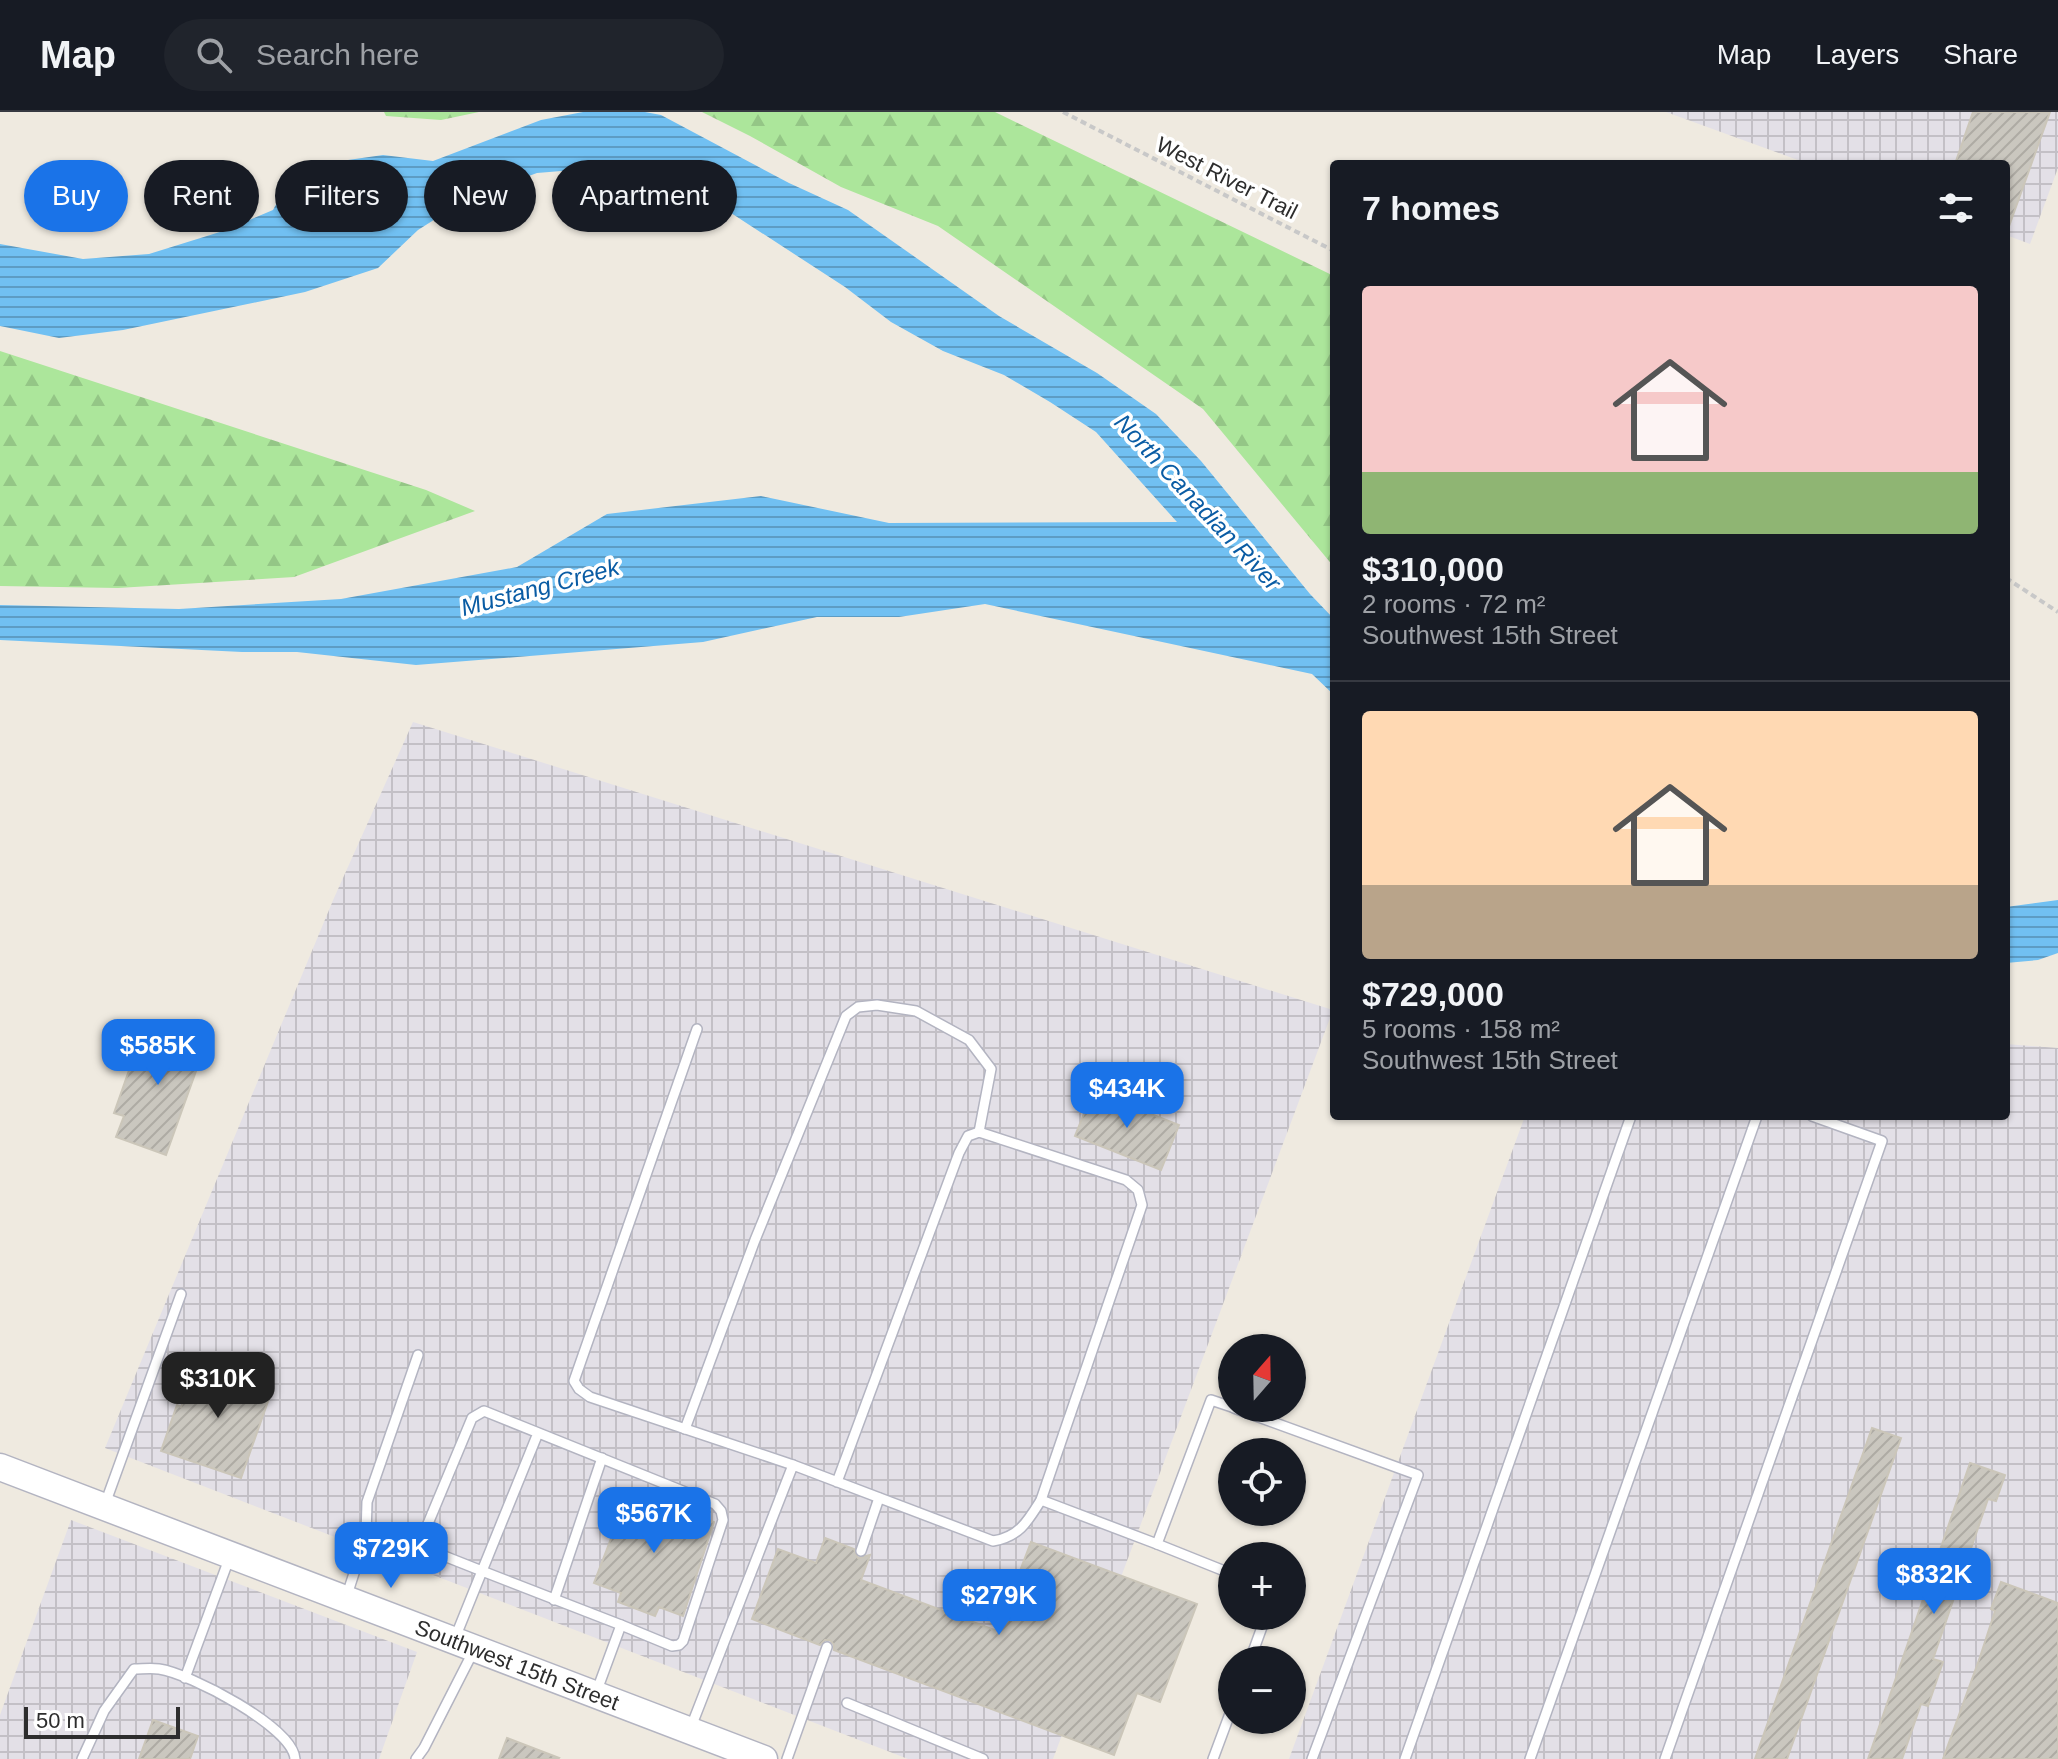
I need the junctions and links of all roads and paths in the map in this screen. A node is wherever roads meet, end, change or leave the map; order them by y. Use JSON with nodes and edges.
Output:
{"nodes":[{"id":1,"x":1063,"y":112,"type":"edge"},
{"id":2,"x":1330,"y":249,"type":"edge"},
{"id":3,"x":2010,"y":581,"type":"edge"},
{"id":4,"x":2058,"y":612,"type":"edge"},
{"id":5,"x":697,"y":1029,"type":"dead end"},
{"id":6,"x":1630,"y":1120,"type":"edge"},
{"id":7,"x":1756,"y":1120,"type":"edge"},
{"id":8,"x":1823,"y":1120,"type":"edge"},
{"id":9,"x":979,"y":1132,"type":"junction"},
{"id":10,"x":181,"y":1294,"type":"dead end"},
{"id":11,"x":418,"y":1355,"type":"dead end"},
{"id":12,"x":1218,"y":1403,"type":"edge"},
{"id":13,"x":1272,"y":1422,"type":"edge"},
{"id":14,"x":685,"y":1429,"type":"junction"},
{"id":15,"x":538,"y":1433,"type":"junction"},
{"id":16,"x":602,"y":1458,"type":"junction"},
{"id":17,"x":793,"y":1465,"type":"junction"},
{"id":18,"x":0,"y":1467,"type":"edge"},
{"id":19,"x":837,"y":1482,"type":"junction"},
{"id":20,"x":879,"y":1498,"type":"junction"},
{"id":21,"x":1041,"y":1500,"type":"junction"},
{"id":22,"x":104,"y":1507,"type":"junction"},
{"id":23,"x":1157,"y":1544,"type":"junction"},
{"id":24,"x":861,"y":1551,"type":"dead end"},
{"id":25,"x":231,"y":1555,"type":"junction"},
{"id":26,"x":1218,"y":1568,"type":"edge"},
{"id":27,"x":482,"y":1571,"type":"junction"},
{"id":28,"x":346,"y":1600,"type":"junction"},
{"id":29,"x":554,"y":1600,"type":"junction"},
{"id":30,"x":621,"y":1625,"type":"junction"},
{"id":31,"x":464,"y":1645,"type":"junction"},
{"id":32,"x":827,"y":1647,"type":"dead end"},
{"id":33,"x":185,"y":1678,"type":"junction"},
{"id":34,"x":595,"y":1694,"type":"junction"},
{"id":35,"x":847,"y":1703,"type":"dead end"},
{"id":36,"x":690,"y":1730,"type":"junction"},
{"id":37,"x":1222,"y":1734,"type":"edge"},
{"id":38,"x":724,"y":1752,"type":"edge"},
{"id":39,"x":82,"y":1759,"type":"edge"},
{"id":40,"x":295,"y":1759,"type":"edge"},
{"id":41,"x":416,"y":1759,"type":"edge"},
{"id":42,"x":764,"y":1759,"type":"edge"},
{"id":43,"x":787,"y":1759,"type":"edge"},
{"id":44,"x":983,"y":1759,"type":"edge"},
{"id":45,"x":1213,"y":1759,"type":"edge"},
{"id":46,"x":1312,"y":1759,"type":"edge"},
{"id":47,"x":1405,"y":1759,"type":"edge"},
{"id":48,"x":1530,"y":1759,"type":"edge"},
{"id":49,"x":1665,"y":1759,"type":"edge"}],
"edges":[{"from":1,"to":2,"type":"path","name":"West River Trail"},
{"from":3,"to":4,"type":"path"},
{"from":5,"to":14,"type":"lane"},
{"from":6,"to":47,"type":"lane"},
{"from":7,"to":48,"type":"lane"},
{"from":8,"to":49,"type":"lane"},
{"from":9,"to":14,"type":"lane"},
{"from":9,"to":19,"type":"lane"},
{"from":9,"to":21,"type":"lane"},
{"from":10,"to":22,"type":"lane"},
{"from":11,"to":28,"type":"lane"},
{"from":12,"to":23,"type":"lane"},
{"from":13,"to":46,"type":"lane"},
{"from":14,"to":17,"type":"lane"},
{"from":15,"to":16,"type":"lane"},
{"from":15,"to":27,"type":"lane"},
{"from":15,"to":27,"type":"lane"},
{"from":16,"to":29,"type":"lane"},
{"from":16,"to":30,"type":"lane"},
{"from":17,"to":19,"type":"lane"},
{"from":17,"to":36,"type":"lane"},
{"from":18,"to":22,"type":"main road","name":"Southwest 15th Street"},
{"from":19,"to":20,"type":"lane"},
{"from":20,"to":21,"type":"lane"},
{"from":20,"to":24,"type":"lane"},
{"from":21,"to":23,"type":"lane"},
{"from":22,"to":25,"type":"main road","name":"Southwest 15th Street"},
{"from":23,"to":26,"type":"lane"},
{"from":25,"to":28,"type":"main road","name":"Southwest 15th Street"},
{"from":25,"to":33,"type":"lane"},
{"from":27,"to":29,"type":"lane"},
{"from":27,"to":31,"type":"lane"},
{"from":28,"to":31,"type":"main road","name":"Southwest 15th Street"},
{"from":29,"to":30,"type":"lane"},
{"from":30,"to":34,"type":"lane"},
{"from":31,"to":34,"type":"main road","name":"Southwest 15th Street"},
{"from":31,"to":41,"type":"lane"},
{"from":32,"to":43,"type":"lane"},
{"from":33,"to":39,"type":"lane"},
{"from":33,"to":40,"type":"lane"},
{"from":34,"to":36,"type":"main road","name":"Southwest 15th Street"},
{"from":35,"to":44,"type":"lane"},
{"from":36,"to":38,"type":"main road","name":"Southwest 15th Street"},
{"from":37,"to":45,"type":"lane"},
{"from":38,"to":42,"type":"main road","name":"Southwest 15th Street"}]}
